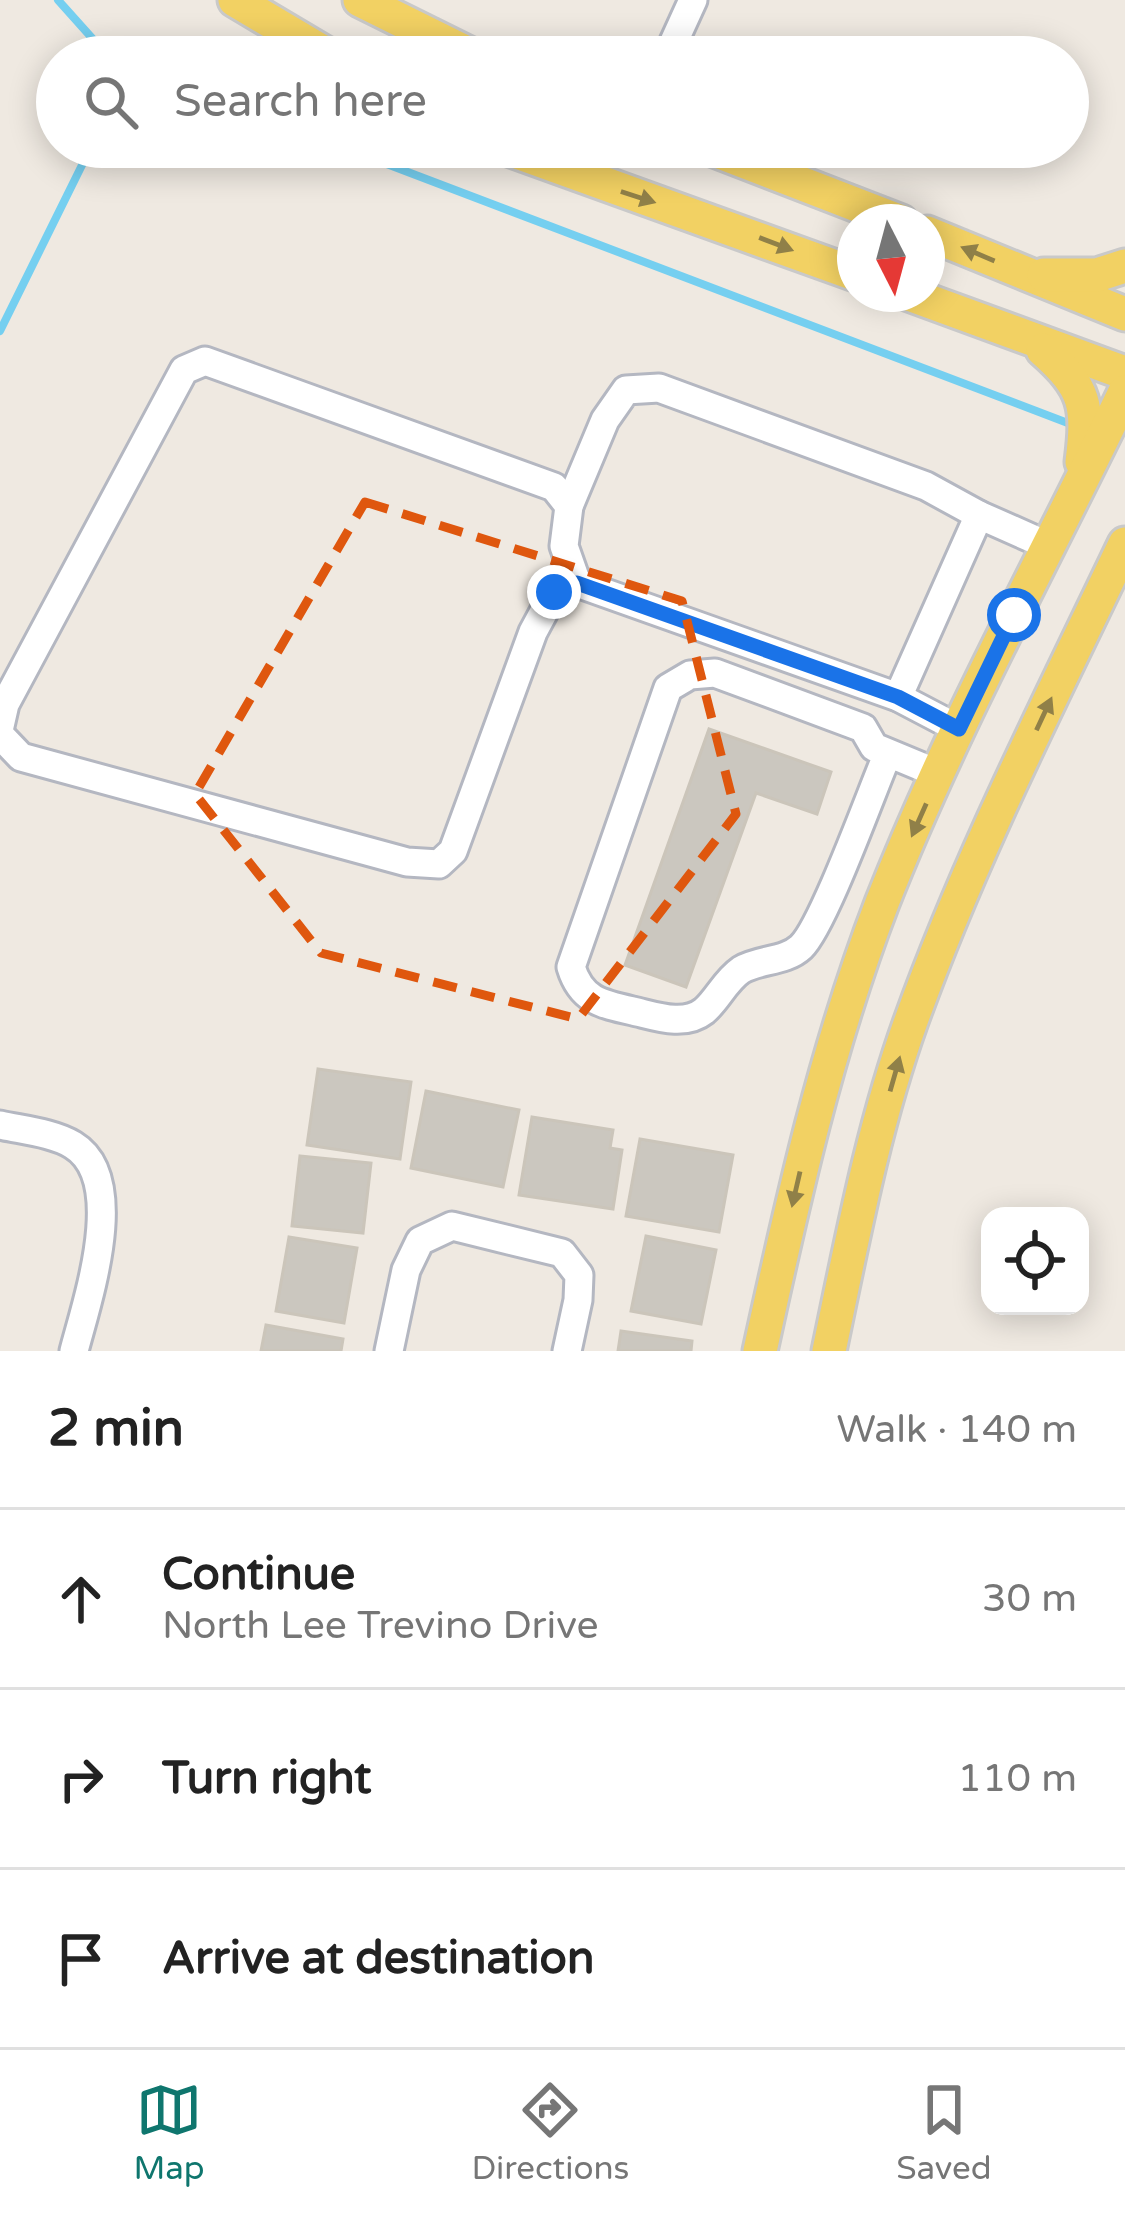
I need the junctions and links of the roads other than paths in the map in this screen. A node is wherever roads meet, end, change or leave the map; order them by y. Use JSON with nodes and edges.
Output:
{"nodes":[{"id":1,"x":235,"y":0,"type":"edge"},
{"id":2,"x":360,"y":0,"type":"edge"},
{"id":3,"x":693,"y":0,"type":"edge"},
{"id":4,"x":296,"y":36,"type":"edge"},
{"id":5,"x":433,"y":36,"type":"edge"},
{"id":6,"x":677,"y":36,"type":"edge"},
{"id":7,"x":561,"y":168,"type":"edge"},
{"id":8,"x":761,"y":168,"type":"edge"},
{"id":9,"x":854,"y":204,"type":"edge"},
{"id":10,"x":945,"y":240,"type":"edge"},
{"id":11,"x":1125,"y":266,"type":"edge"},
{"id":12,"x":837,"y":268,"type":"edge"},
{"id":13,"x":1028,"y":276,"type":"junction"},
{"id":14,"x":945,"y":308,"type":"edge"},
{"id":15,"x":1125,"y":314,"type":"edge"},
{"id":16,"x":1032,"y":341,"type":"junction"},
{"id":17,"x":1125,"y":373,"type":"edge"},
{"id":18,"x":1119,"y":404,"type":"edge"},
{"id":19,"x":1079,"y":488,"type":"junction"},
{"id":20,"x":568,"y":506,"type":"junction"},
{"id":21,"x":979,"y":515,"type":"junction"},
{"id":22,"x":1125,"y":544,"type":"edge"},
{"id":23,"x":1049,"y":546,"type":"junction"},
{"id":24,"x":577,"y":583,"type":"junction"},
{"id":25,"x":898,"y":697,"type":"junction"},
{"id":26,"x":959,"y":729,"type":"junction"},
{"id":27,"x":0,"y":730,"type":"edge"},
{"id":28,"x":888,"y":753,"type":"junction"},
{"id":29,"x":939,"y":774,"type":"junction"},
{"id":30,"x":0,"y":1125,"type":"edge"},
{"id":31,"x":74,"y":1351,"type":"edge"},
{"id":32,"x":389,"y":1351,"type":"edge"},
{"id":33,"x":567,"y":1351,"type":"edge"},
{"id":34,"x":760,"y":1351,"type":"edge"},
{"id":35,"x":829,"y":1351,"type":"edge"}],
"edges":[{"from":1,"to":4,"type":"main road"},
{"from":2,"to":5,"type":"main road"},
{"from":3,"to":6,"type":"street"},
{"from":7,"to":12,"type":"main road","one_way":true},
{"from":8,"to":9,"type":"main road"},
{"from":13,"to":10,"type":"main road","one_way":true},
{"from":11,"to":13,"type":"main road"},
{"from":13,"to":15,"type":"main road"},
{"from":14,"to":16,"type":"main road"},
{"from":16,"to":17,"type":"main road"},
{"from":16,"to":19,"type":"main road"},
{"from":18,"to":19,"type":"main road"},
{"from":19,"to":23,"type":"main road"},
{"from":20,"to":21,"type":"street"},
{"from":20,"to":24,"type":"street"},
{"from":20,"to":27,"type":"street"},
{"from":21,"to":23,"type":"street"},
{"from":21,"to":25,"type":"street"},
{"from":35,"to":22,"type":"main road","one_way":true},
{"from":23,"to":26,"type":"main road"},
{"from":24,"to":25,"type":"street"},
{"from":24,"to":27,"type":"street"},
{"from":25,"to":26,"type":"street"},
{"from":26,"to":29,"type":"main road"},
{"from":28,"to":28,"type":"street"},
{"from":28,"to":29,"type":"street"},
{"from":29,"to":34,"type":"main road","one_way":true},
{"from":30,"to":31,"type":"street"},
{"from":32,"to":33,"type":"street"}]}
